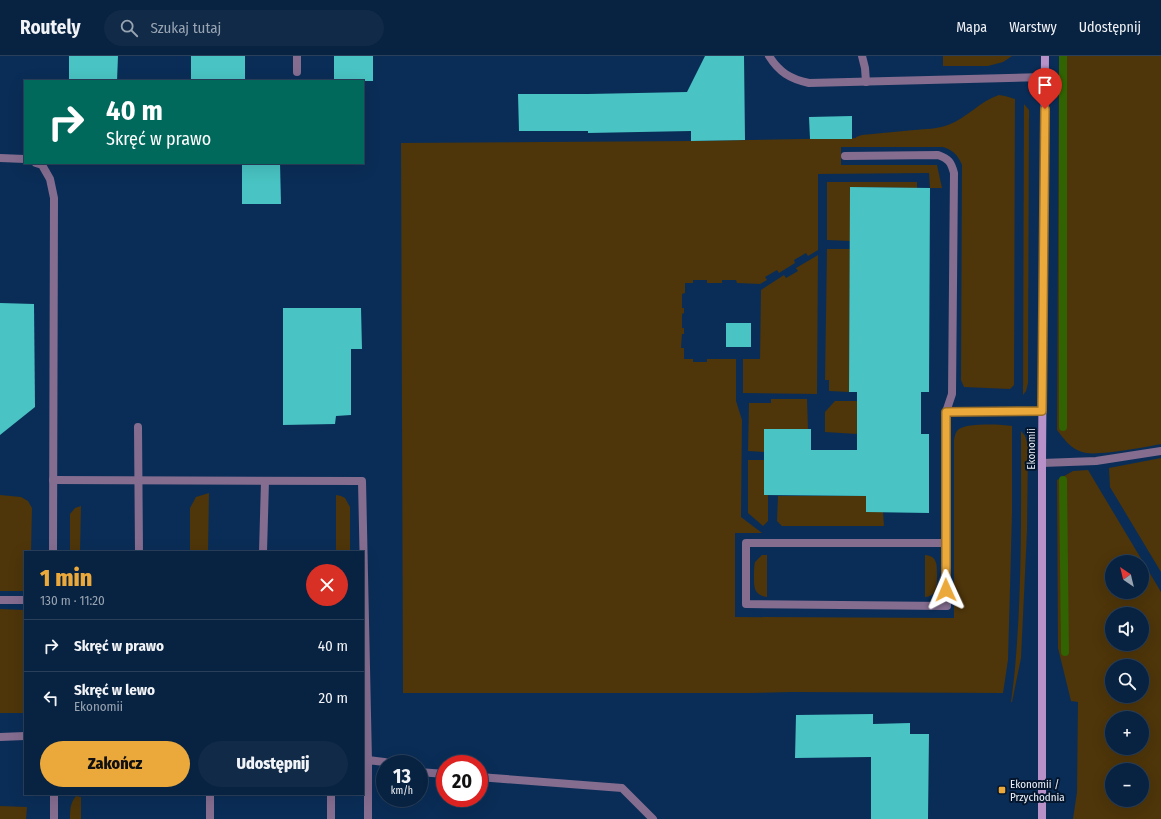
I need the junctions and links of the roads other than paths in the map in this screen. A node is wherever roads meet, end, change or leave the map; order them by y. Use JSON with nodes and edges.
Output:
{"nodes":[{"id":1,"x":297,"y":56,"type":"edge"},
{"id":2,"x":769,"y":56,"type":"edge"},
{"id":3,"x":862,"y":56,"type":"edge"},
{"id":4,"x":1045,"y":56,"type":"edge"},
{"id":5,"x":297,"y":72,"type":"dead end"},
{"id":6,"x":1045,"y":77,"type":"junction"},
{"id":7,"x":866,"y":82,"type":"junction"},
{"id":8,"x":845,"y":156,"type":"dead end"},
{"id":9,"x":0,"y":158,"type":"edge"},
{"id":10,"x":24,"y":159,"type":"edge"},
{"id":11,"x":39,"y":164,"type":"edge"},
{"id":12,"x":1042,"y":411,"type":"junction"},
{"id":13,"x":946,"y":412,"type":"junction"},
{"id":14,"x":138,"y":427,"type":"dead end"},
{"id":15,"x":1161,"y":451,"type":"edge"},
{"id":16,"x":1042,"y":463,"type":"junction"},
{"id":17,"x":53,"y":480,"type":"junction"},
{"id":18,"x":138,"y":481,"type":"junction"},
{"id":19,"x":266,"y":481,"type":"junction"},
{"id":20,"x":946,"y":543,"type":"junction"},
{"id":21,"x":53,"y":551,"type":"edge"},
{"id":22,"x":139,"y":551,"type":"edge"},
{"id":23,"x":263,"y":551,"type":"edge"},
{"id":24,"x":363,"y":551,"type":"edge"},
{"id":25,"x":0,"y":600,"type":"edge"},
{"id":26,"x":24,"y":600,"type":"edge"},
{"id":27,"x":364,"y":617,"type":"edge"},
{"id":28,"x":24,"y":736,"type":"edge"},
{"id":29,"x":0,"y":737,"type":"edge"},
{"id":30,"x":365,"y":760,"type":"edge"},
{"id":31,"x":376,"y":761,"type":"edge"},
{"id":32,"x":488,"y":778,"type":"edge"},
{"id":33,"x":54,"y":795,"type":"edge"},
{"id":34,"x":210,"y":795,"type":"edge"},
{"id":35,"x":331,"y":795,"type":"edge"},
{"id":36,"x":54,"y":819,"type":"edge"},
{"id":37,"x":210,"y":819,"type":"edge"},
{"id":38,"x":331,"y":819,"type":"edge"},
{"id":39,"x":368,"y":819,"type":"edge"},
{"id":40,"x":653,"y":819,"type":"edge"},
{"id":41,"x":1042,"y":819,"type":"edge"}],
"edges":[{"from":1,"to":5,"type":"lane"},
{"from":2,"to":7,"type":"lane"},
{"from":3,"to":7,"type":"lane"},
{"from":4,"to":6,"type":"street","name":"Ekonomii"},
{"from":6,"to":7,"type":"lane"},
{"from":6,"to":12,"type":"street","name":"Ekonomii"},
{"from":8,"to":13,"type":"lane"},
{"from":9,"to":10,"type":"lane"},
{"from":11,"to":17,"type":"lane"},
{"from":12,"to":13,"type":"lane"},
{"from":12,"to":16,"type":"street","name":"Ekonomii"},
{"from":13,"to":20,"type":"lane"},
{"from":14,"to":18,"type":"lane"},
{"from":15,"to":16,"type":"lane"},
{"from":16,"to":41,"type":"street","name":"Ekonomii"},
{"from":17,"to":18,"type":"lane"},
{"from":17,"to":21,"type":"lane"},
{"from":18,"to":19,"type":"lane"},
{"from":18,"to":22,"type":"lane"},
{"from":19,"to":23,"type":"lane"},
{"from":19,"to":24,"type":"lane"},
{"from":20,"to":20,"type":"lane"},
{"from":25,"to":26,"type":"lane"},
{"from":27,"to":30,"type":"lane"},
{"from":28,"to":29,"type":"lane"},
{"from":30,"to":31,"type":"lane"},
{"from":30,"to":39,"type":"lane"},
{"from":32,"to":40,"type":"lane"},
{"from":33,"to":36,"type":"lane"},
{"from":34,"to":37,"type":"lane"},
{"from":35,"to":38,"type":"lane"}]}
